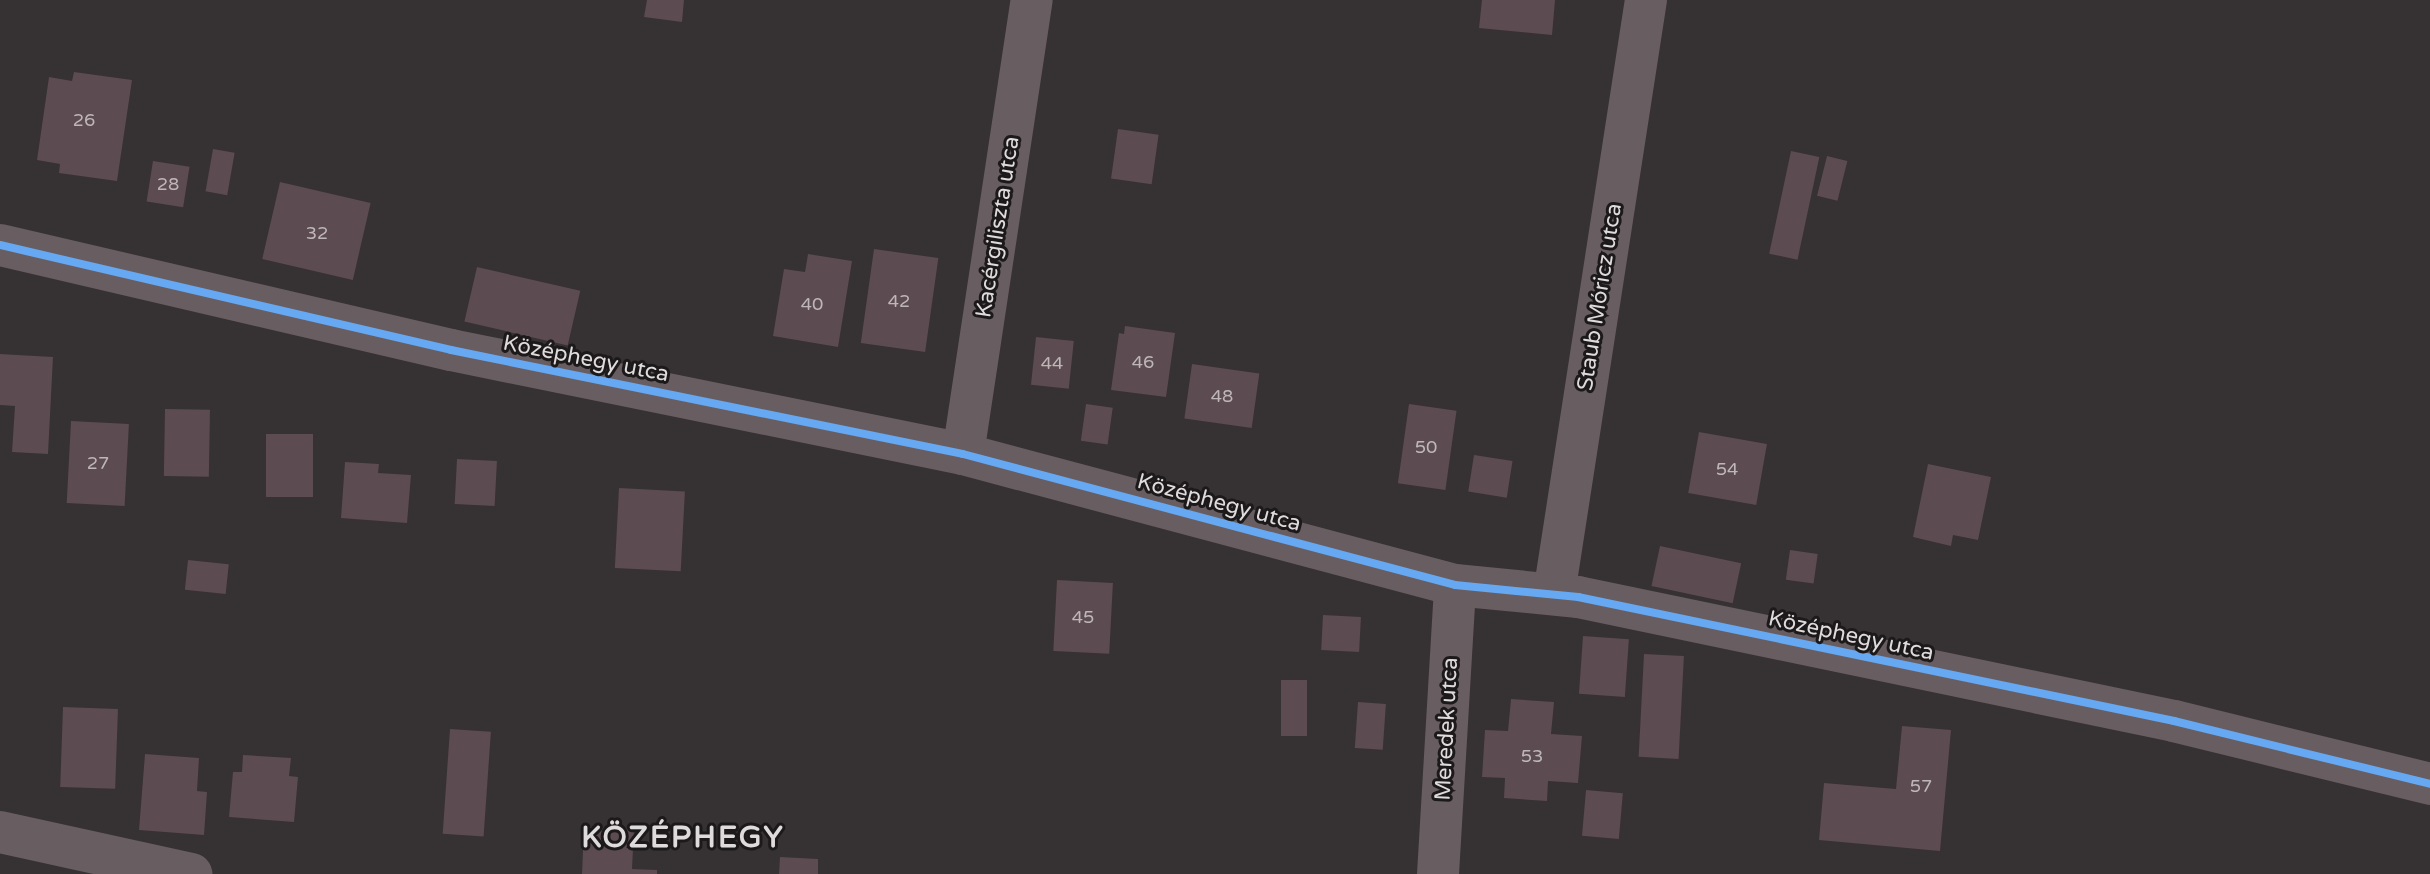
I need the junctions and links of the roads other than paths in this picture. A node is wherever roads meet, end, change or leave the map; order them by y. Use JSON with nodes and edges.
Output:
{"nodes":[{"id":1,"x":1032,"y":0,"type":"edge"},
{"id":2,"x":1646,"y":0,"type":"edge"},
{"id":3,"x":0,"y":245,"type":"edge"},
{"id":4,"x":963,"y":454,"type":"junction"},
{"id":5,"x":1455,"y":585,"type":"junction"},
{"id":6,"x":1554,"y":594,"type":"junction"},
{"id":7,"x":2430,"y":784,"type":"edge"},
{"id":8,"x":0,"y":832,"type":"edge"},
{"id":9,"x":191,"y":874,"type":"edge"},
{"id":10,"x":1438,"y":874,"type":"edge"}],
"edges":[{"from":1,"to":4,"type":"street","name":"Kacérgiliszta utca"},
{"from":2,"to":6,"type":"street","name":"Staub Móricz utca"},
{"from":3,"to":4,"type":"street","name":"Középhegy utca"},
{"from":4,"to":5,"type":"street","name":"Középhegy utca"},
{"from":5,"to":6,"type":"street","name":"Középhegy utca"},
{"from":5,"to":10,"type":"street","name":"Meredek utca"},
{"from":6,"to":7,"type":"street","name":"Középhegy utca"},
{"from":8,"to":9,"type":"street"}]}
